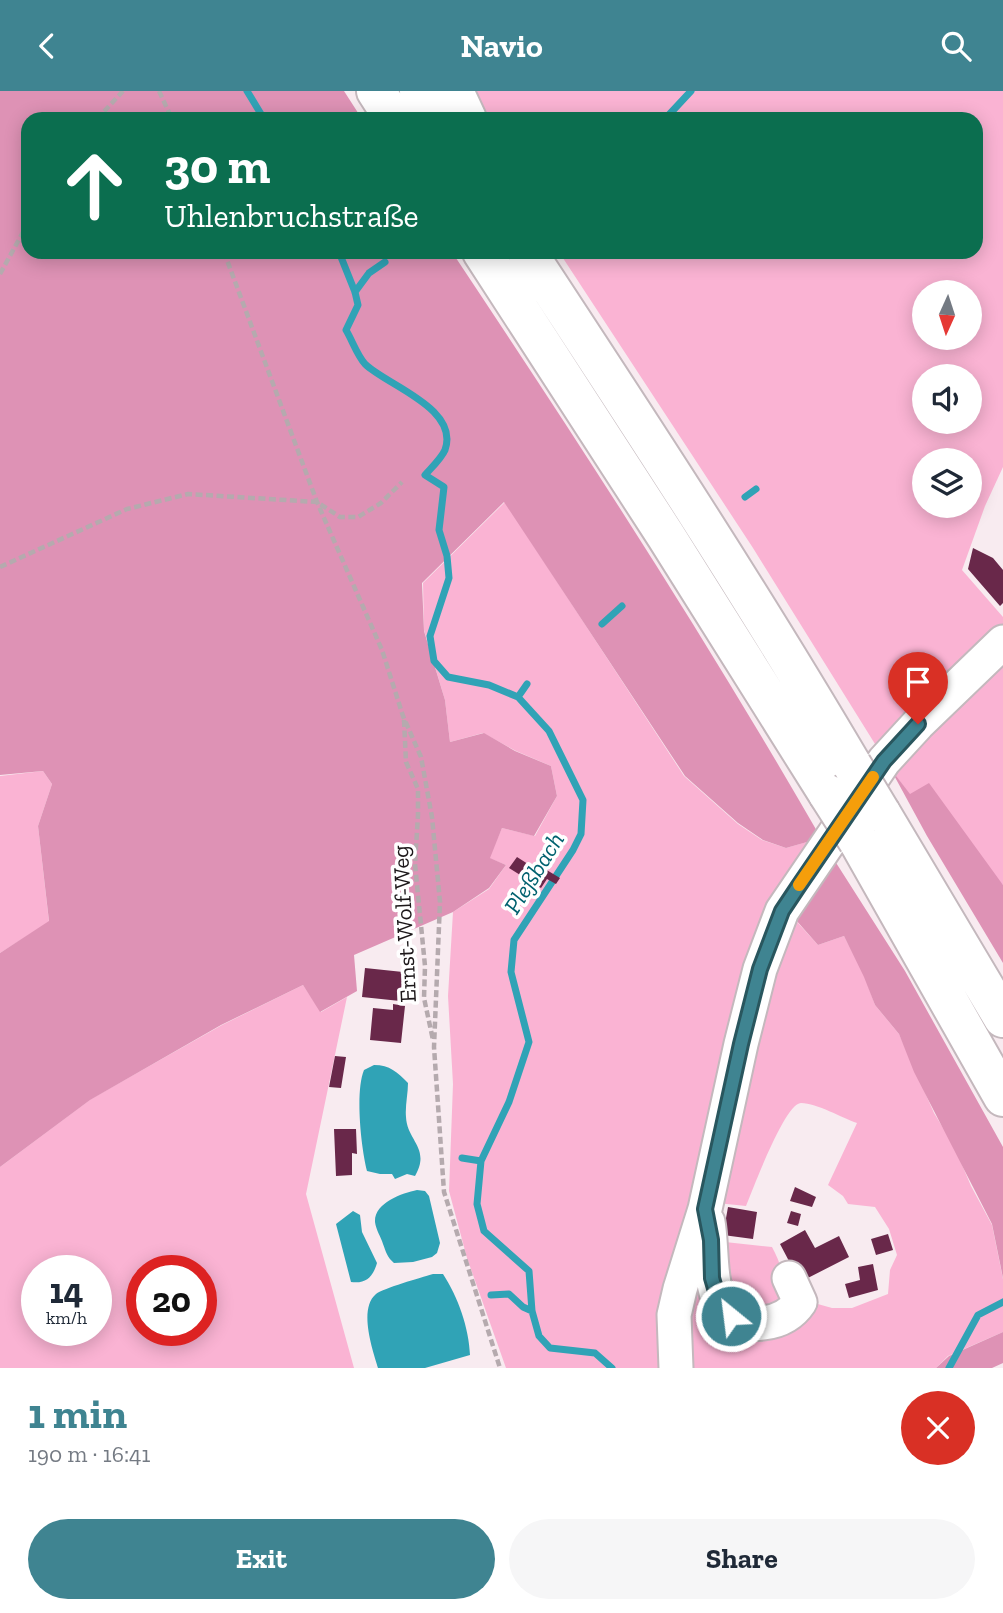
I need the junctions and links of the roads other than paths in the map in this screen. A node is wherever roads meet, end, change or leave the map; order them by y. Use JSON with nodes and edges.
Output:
{"nodes":[{"id":1,"x":376,"y":91,"type":"edge"},
{"id":2,"x":419,"y":91,"type":"edge"},
{"id":3,"x":454,"y":91,"type":"edge"},
{"id":4,"x":390,"y":112,"type":"edge"},
{"id":5,"x":433,"y":112,"type":"edge"},
{"id":6,"x":464,"y":112,"type":"edge"},
{"id":7,"x":487,"y":259,"type":"edge"},
{"id":8,"x":532,"y":259,"type":"edge"},
{"id":9,"x":1003,"y":642,"type":"edge"},
{"id":10,"x":870,"y":827,"type":"junction"},
{"id":11,"x":1003,"y":1018,"type":"edge"},
{"id":12,"x":1003,"y":1097,"type":"edge"},
{"id":13,"x":705,"y":1209,"type":"junction"},
{"id":14,"x":789,"y":1278,"type":"dead end"},
{"id":15,"x":676,"y":1368,"type":"edge"}],
"edges":[{"from":1,"to":4,"type":"highway"},
{"from":2,"to":5,"type":"highway"},
{"from":3,"to":6,"type":"highway"},
{"from":7,"to":10,"type":"highway","bridge":true},
{"from":8,"to":10,"type":"highway","bridge":true},
{"from":9,"to":13,"type":"street"},
{"from":10,"to":11,"type":"highway"},
{"from":10,"to":12,"type":"highway"},
{"from":13,"to":14,"type":"street"},
{"from":13,"to":15,"type":"street"}]}
